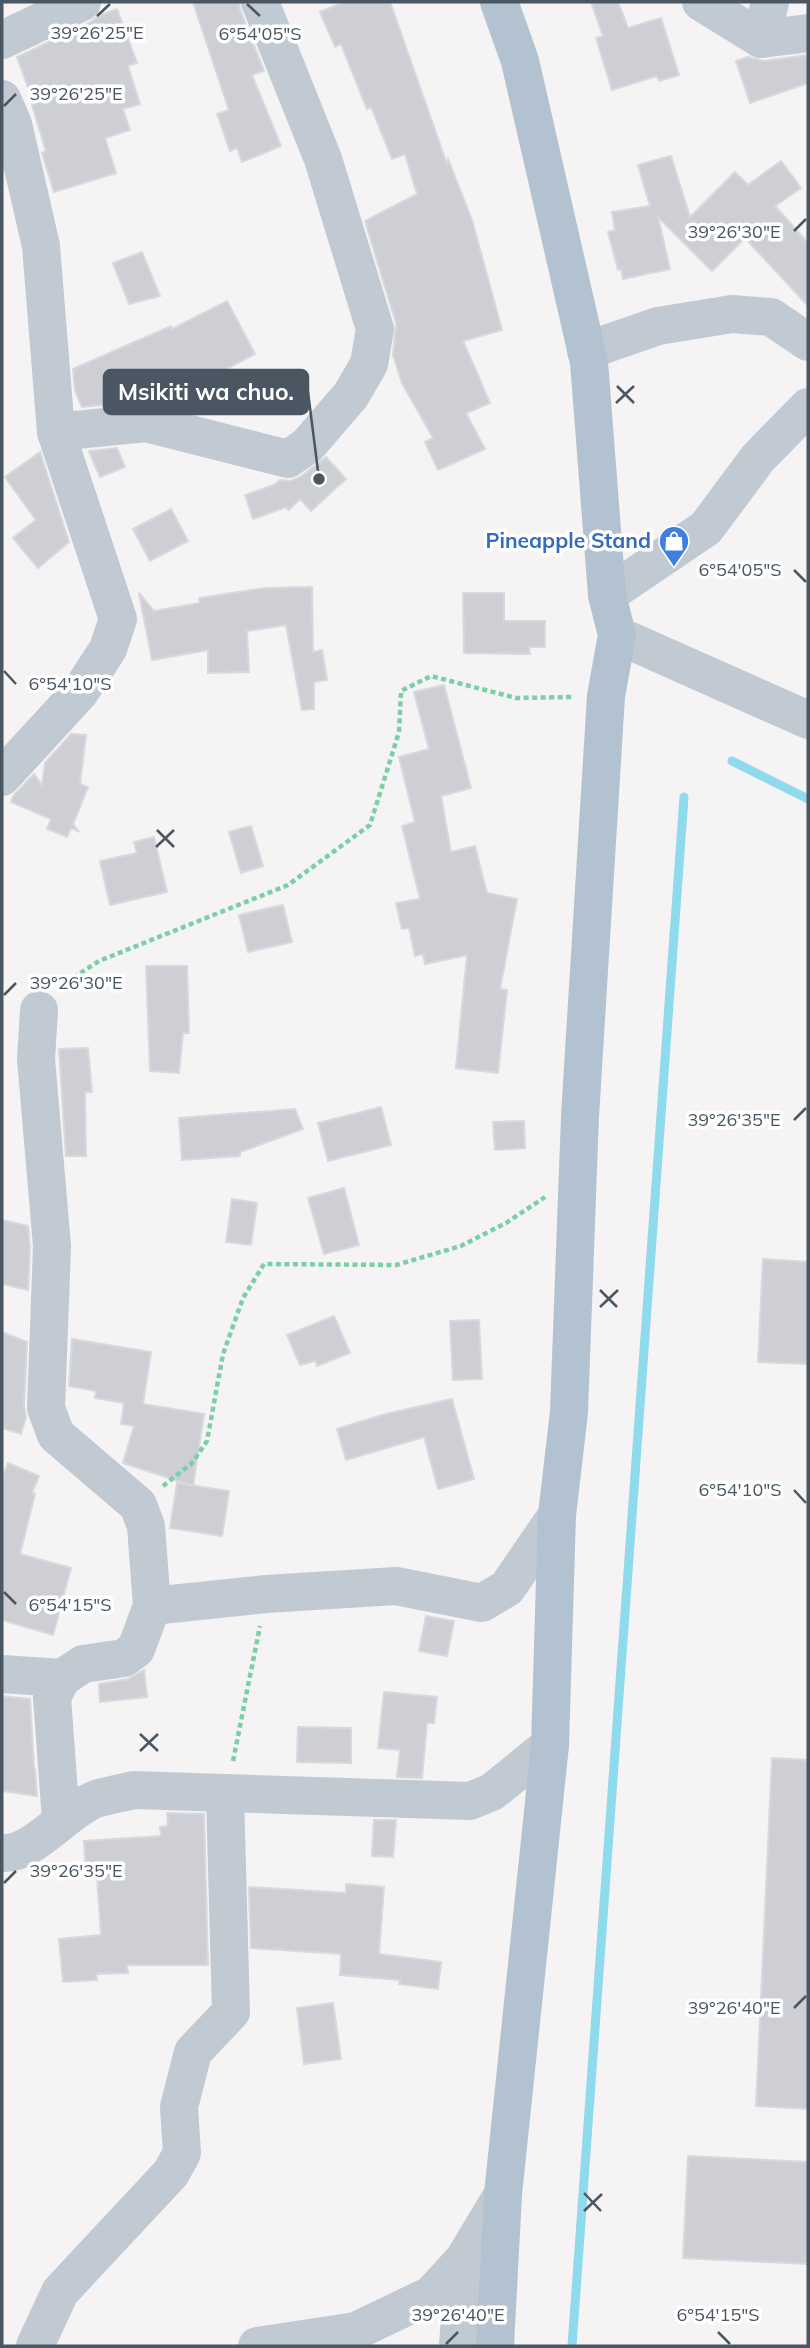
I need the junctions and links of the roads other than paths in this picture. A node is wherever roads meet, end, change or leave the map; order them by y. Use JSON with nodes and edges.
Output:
{"nodes":[{"id":1,"x":82,"y":2,"type":"edge"},
{"id":2,"x":260,"y":2,"type":"edge"},
{"id":3,"x":499,"y":2,"type":"edge"},
{"id":4,"x":701,"y":2,"type":"edge"},
{"id":5,"x":770,"y":2,"type":"edge"},
{"id":6,"x":808,"y":33,"type":"edge"},
{"id":7,"x":761,"y":39,"type":"junction"},
{"id":8,"x":2,"y":40,"type":"edge"},
{"id":9,"x":2,"y":99,"type":"edge"},
{"id":10,"x":808,"y":342,"type":"edge"},
{"id":11,"x":586,"y":351,"type":"junction"},
{"id":12,"x":808,"y":407,"type":"edge"},
{"id":13,"x":56,"y":432,"type":"junction"},
{"id":14,"x":607,"y":596,"type":"junction"},
{"id":15,"x":617,"y":635,"type":"junction"},
{"id":16,"x":808,"y":720,"type":"edge"},
{"id":17,"x":2,"y":777,"type":"edge"},
{"id":18,"x":39,"y":1010,"type":"road end"},
{"id":19,"x":557,"y":1516,"type":"junction"},
{"id":20,"x":152,"y":1606,"type":"junction"},
{"id":21,"x":2,"y":1674,"type":"edge"},
{"id":22,"x":62,"y":1678,"type":"junction"},
{"id":23,"x":550,"y":1745,"type":"junction"},
{"id":24,"x":225,"y":1795,"type":"junction"},
{"id":25,"x":61,"y":1820,"type":"junction"},
{"id":26,"x":2,"y":1853,"type":"edge"},
{"id":27,"x":503,"y":2194,"type":"junction"},
{"id":28,"x":464,"y":2259,"type":"junction"},
{"id":29,"x":35,"y":2346,"type":"edge"},
{"id":30,"x":257,"y":2346,"type":"edge"},
{"id":31,"x":458,"y":2346,"type":"edge"},
{"id":32,"x":495,"y":2346,"type":"edge"}],
"edges":[{"from":1,"to":8,"type":"street"},
{"from":2,"to":13,"type":"street"},
{"from":3,"to":11,"type":"main road"},
{"from":4,"to":7,"type":"street"},
{"from":5,"to":7,"type":"street"},
{"from":6,"to":7,"type":"street"},
{"from":9,"to":13,"type":"street"},
{"from":10,"to":11,"type":"street"},
{"from":11,"to":14,"type":"main road"},
{"from":12,"to":14,"type":"street"},
{"from":13,"to":17,"type":"street"},
{"from":14,"to":15,"type":"main road"},
{"from":15,"to":16,"type":"street"},
{"from":15,"to":19,"type":"main road"},
{"from":18,"to":20,"type":"street"},
{"from":19,"to":20,"type":"street"},
{"from":19,"to":23,"type":"main road"},
{"from":20,"to":22,"type":"street"},
{"from":21,"to":22,"type":"street"},
{"from":22,"to":25,"type":"street"},
{"from":23,"to":24,"type":"street"},
{"from":23,"to":27,"type":"main road"},
{"from":24,"to":25,"type":"street"},
{"from":24,"to":29,"type":"street"},
{"from":25,"to":26,"type":"street"},
{"from":27,"to":28,"type":"street"},
{"from":27,"to":32,"type":"main road"},
{"from":28,"to":30,"type":"street"},
{"from":28,"to":31,"type":"street"}]}
